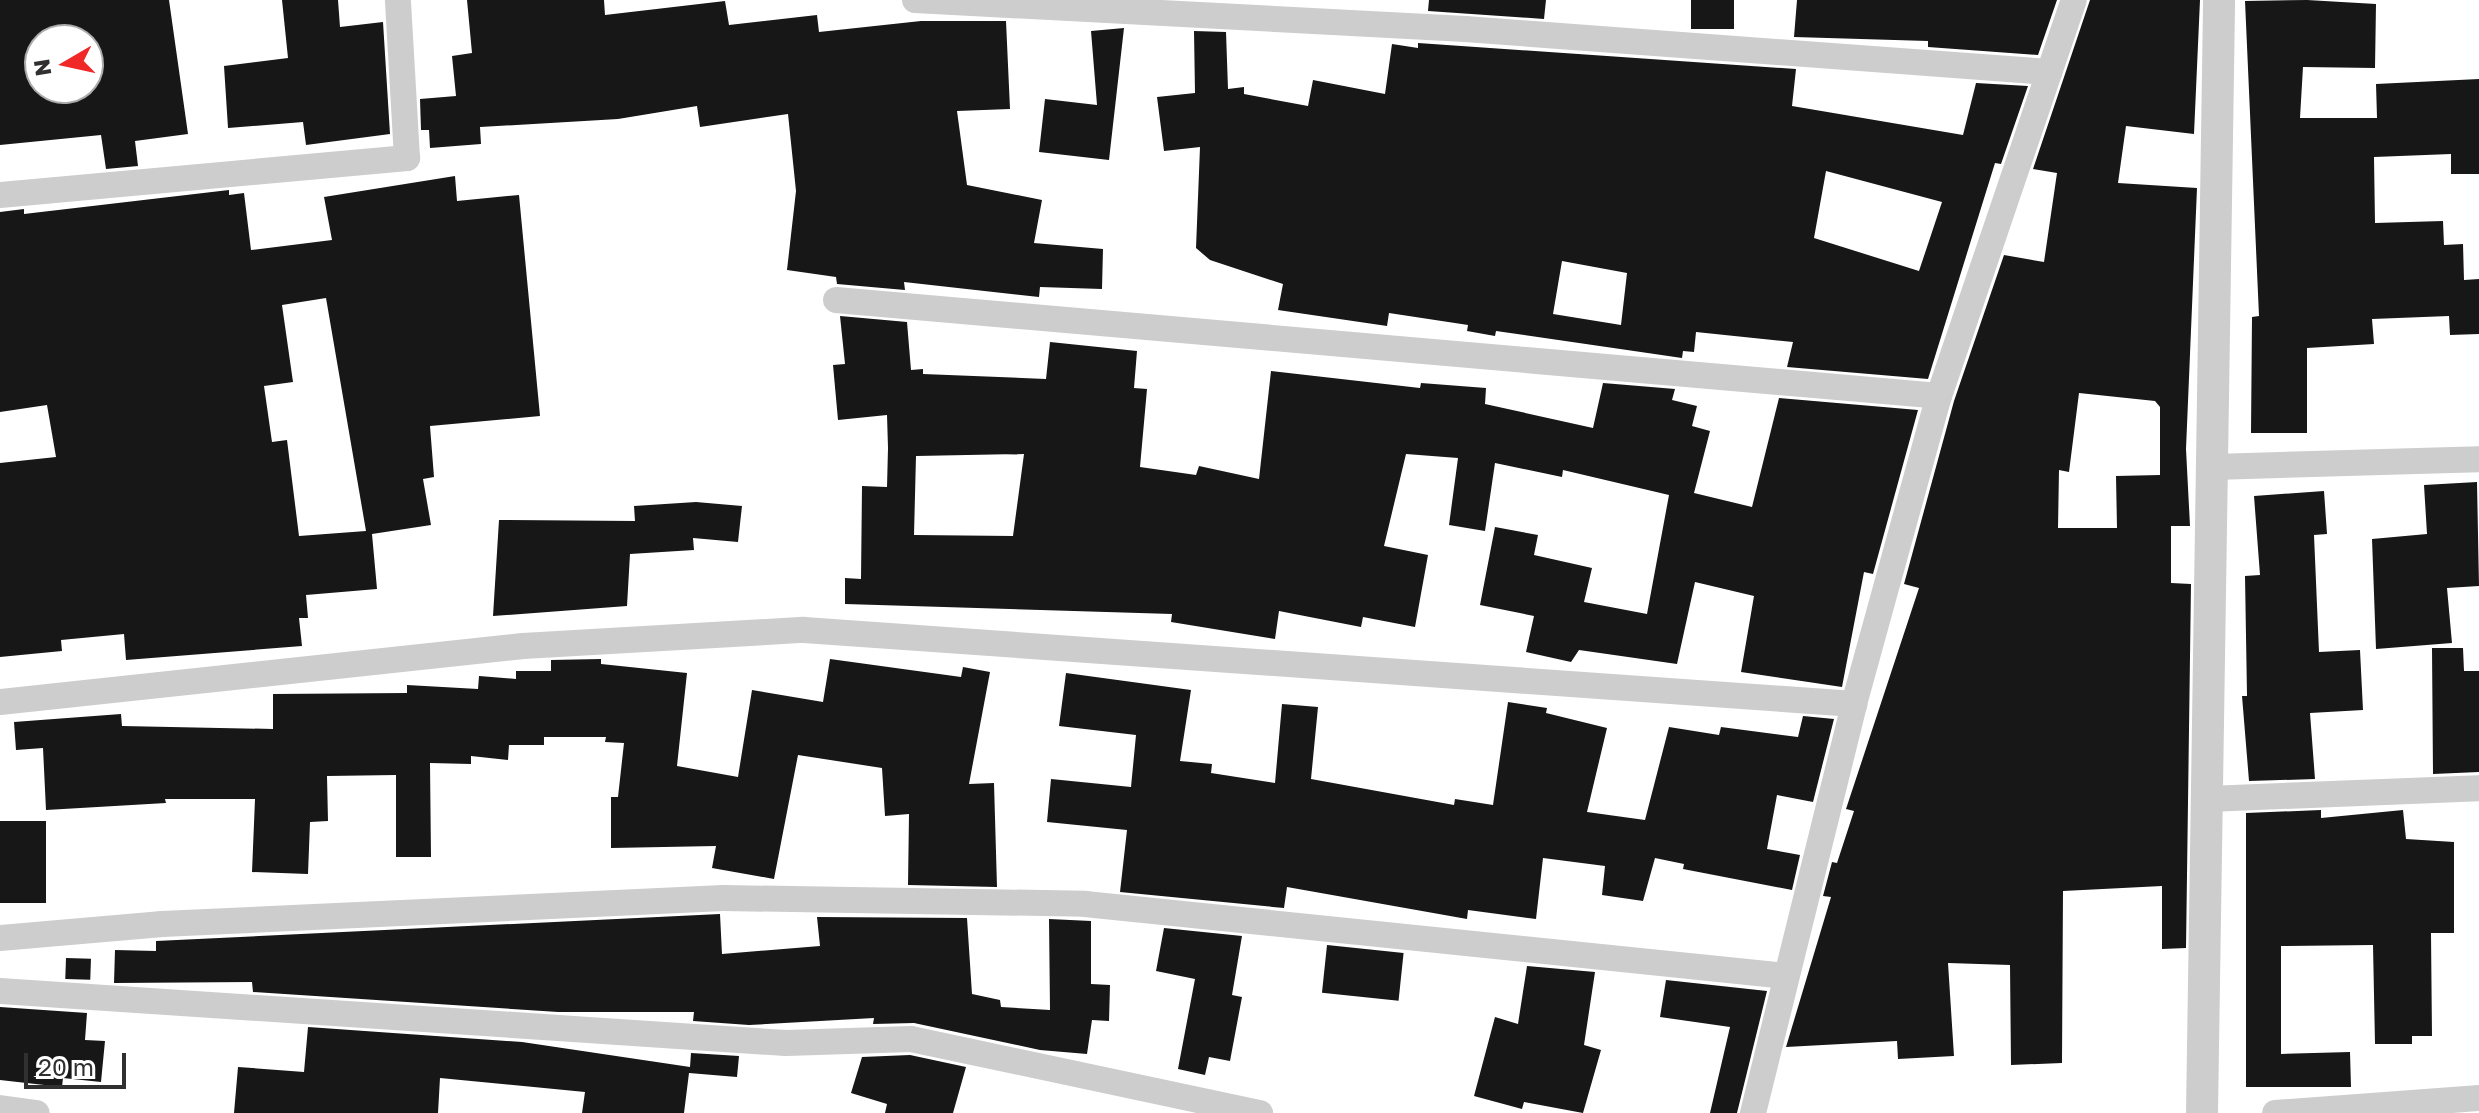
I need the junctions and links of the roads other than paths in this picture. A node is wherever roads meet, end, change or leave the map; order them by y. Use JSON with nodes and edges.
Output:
{"nodes":[{"id":1,"x":398,"y":0,"type":"edge"},
{"id":2,"x":915,"y":0,"type":"edge"},
{"id":3,"x":2074,"y":0,"type":"edge"},
{"id":4,"x":2219,"y":0,"type":"edge"},
{"id":5,"x":2049,"y":72,"type":"junction"},
{"id":6,"x":0,"y":195,"type":"edge"},
{"id":7,"x":836,"y":300,"type":"dead end"},
{"id":8,"x":1939,"y":396,"type":"junction"},
{"id":9,"x":2479,"y":459,"type":"edge"},
{"id":10,"x":2214,"y":467,"type":"junction"},
{"id":11,"x":0,"y":702,"type":"edge"},
{"id":12,"x":1854,"y":704,"type":"junction"},
{"id":13,"x":2479,"y":788,"type":"edge"},
{"id":14,"x":2208,"y":799,"type":"junction"},
{"id":15,"x":0,"y":938,"type":"edge"},
{"id":16,"x":1786,"y":976,"type":"junction"},
{"id":17,"x":0,"y":991,"type":"edge"},
{"id":18,"x":2479,"y":1098,"type":"edge"},
{"id":19,"x":0,"y":1108,"type":"edge"},
{"id":20,"x":37,"y":1113,"type":"edge"},
{"id":21,"x":1260,"y":1113,"type":"edge"},
{"id":22,"x":1753,"y":1113,"type":"edge"},
{"id":23,"x":2202,"y":1113,"type":"edge"},
{"id":24,"x":2275,"y":1113,"type":"edge"}],
"edges":[{"from":1,"to":6,"type":"street"},
{"from":2,"to":5,"type":"street"},
{"from":3,"to":5,"type":"street"},
{"from":4,"to":10,"type":"street"},
{"from":5,"to":8,"type":"street"},
{"from":7,"to":8,"type":"street"},
{"from":8,"to":12,"type":"street"},
{"from":9,"to":10,"type":"street"},
{"from":10,"to":14,"type":"street"},
{"from":11,"to":12,"type":"street"},
{"from":12,"to":16,"type":"street"},
{"from":13,"to":14,"type":"street"},
{"from":14,"to":23,"type":"street"},
{"from":15,"to":16,"type":"street"},
{"from":16,"to":22,"type":"street"},
{"from":17,"to":21,"type":"street"},
{"from":18,"to":24,"type":"street"},
{"from":19,"to":20,"type":"street"}]}
